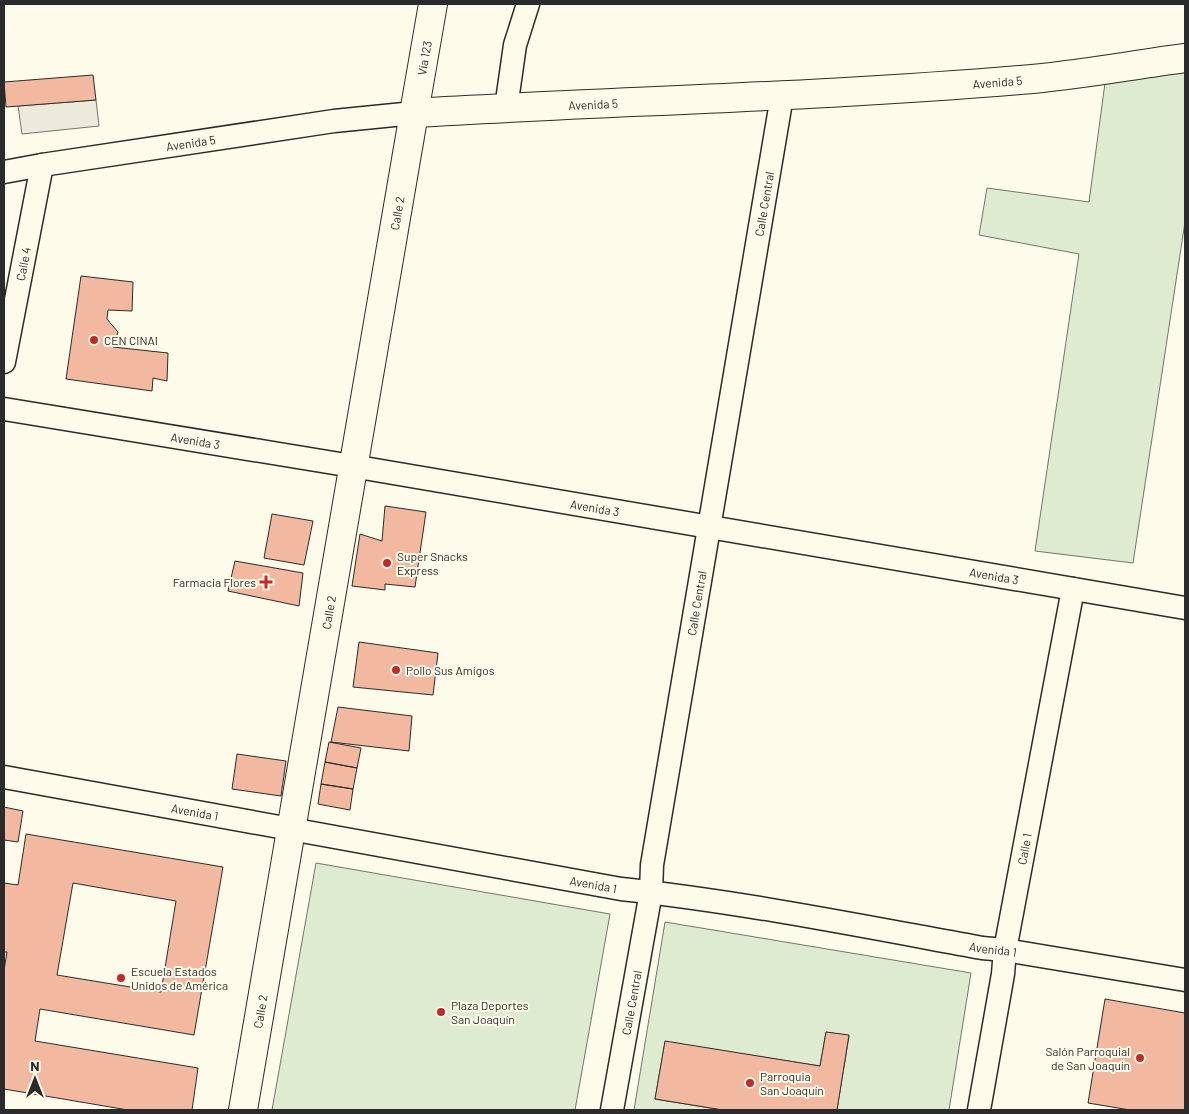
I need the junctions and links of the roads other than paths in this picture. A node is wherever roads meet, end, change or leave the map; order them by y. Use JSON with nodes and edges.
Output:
{"nodes":[{"id":1,"x":433,"y":4,"type":"edge"},
{"id":2,"x":528,"y":4,"type":"edge"},
{"id":3,"x":1185,"y":58,"type":"edge"},
{"id":4,"x":782,"y":96,"type":"junction"},
{"id":5,"x":506,"y":108,"type":"junction"},
{"id":6,"x":414,"y":113,"type":"junction"},
{"id":7,"x":42,"y":165,"type":"junction"},
{"id":8,"x":4,"y":172,"type":"edge"},
{"id":9,"x":4,"y":362,"type":"edge"},
{"id":10,"x":4,"y":409,"type":"edge"},
{"id":11,"x":352,"y":466,"type":"junction"},
{"id":12,"x":710,"y":527,"type":"junction"},
{"id":13,"x":1073,"y":589,"type":"junction"},
{"id":14,"x":1185,"y":608,"type":"edge"},
{"id":15,"x":4,"y":777,"type":"edge"},
{"id":16,"x":290,"y":828,"type":"junction"},
{"id":17,"x":651,"y":892,"type":"junction"},
{"id":18,"x":1005,"y":950,"type":"junction"},
{"id":19,"x":1185,"y":980,"type":"edge"},
{"id":20,"x":242,"y":1110,"type":"edge"},
{"id":21,"x":612,"y":1110,"type":"edge"},
{"id":22,"x":979,"y":1110,"type":"edge"}],
"edges":[{"from":1,"to":6,"type":"street","name":"Vía 123"},
{"from":2,"to":5,"type":"street"},
{"from":3,"to":4,"type":"street","name":"Avenida 5"},
{"from":4,"to":5,"type":"street","name":"Avenida 5"},
{"from":4,"to":12,"type":"street","name":"Calle Central"},
{"from":5,"to":6,"type":"street","name":"Avenida 5"},
{"from":6,"to":7,"type":"street","name":"Avenida 5"},
{"from":6,"to":11,"type":"street","name":"Calle 2"},
{"from":7,"to":8,"type":"street","name":"Avenida 5"},
{"from":7,"to":9,"type":"street","name":"Calle 4"},
{"from":10,"to":11,"type":"street","name":"Avenida 3"},
{"from":11,"to":12,"type":"street","name":"Avenida 3"},
{"from":11,"to":16,"type":"street","name":"Calle 2"},
{"from":12,"to":13,"type":"street","name":"Avenida 3"},
{"from":12,"to":17,"type":"street","name":"Calle Central"},
{"from":13,"to":14,"type":"street","name":"Avenida 3"},
{"from":13,"to":18,"type":"street","name":"Calle 1"},
{"from":15,"to":16,"type":"street","name":"Avenida 1"},
{"from":16,"to":17,"type":"street","name":"Avenida 1"},
{"from":16,"to":20,"type":"street","name":"Calle 2"},
{"from":17,"to":18,"type":"street","name":"Avenida 1"},
{"from":17,"to":21,"type":"street","name":"Calle Central"},
{"from":18,"to":19,"type":"street","name":"Avenida 1"},
{"from":18,"to":22,"type":"street","name":"Calle 1"}]}
